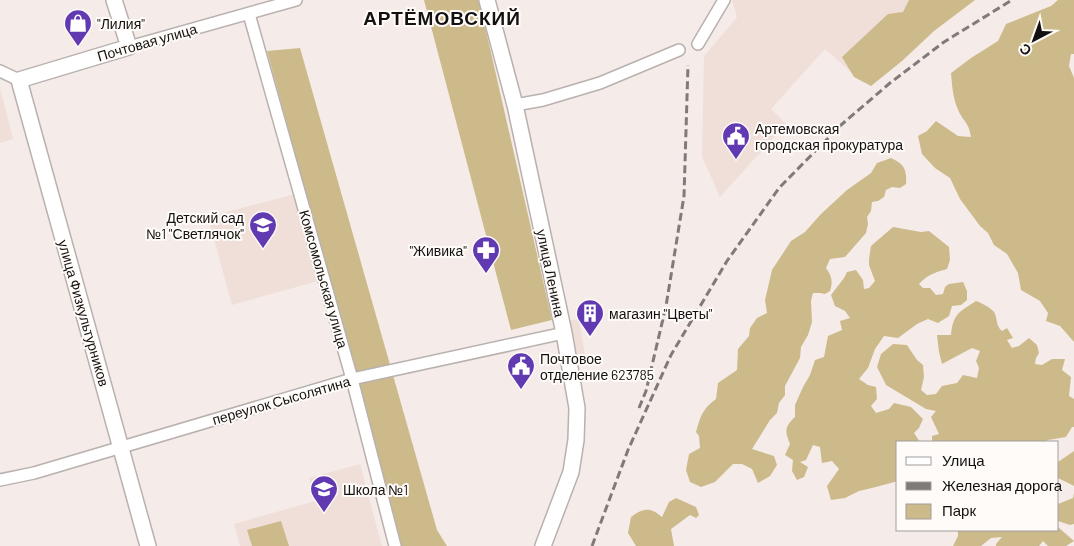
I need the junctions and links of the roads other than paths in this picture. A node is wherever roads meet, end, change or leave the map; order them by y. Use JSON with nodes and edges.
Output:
{"nodes":[{"id":1,"x":114,"y":0,"type":"edge"},
{"id":2,"x":296,"y":0,"type":"edge"},
{"id":3,"x":487,"y":0,"type":"edge"},
{"id":4,"x":724,"y":0,"type":"edge"},
{"id":5,"x":249,"y":14,"type":"junction"},
{"id":6,"x":698,"y":44,"type":"dead end"},
{"id":7,"x":129,"y":47,"type":"junction"},
{"id":8,"x":679,"y":50,"type":"dead end"},
{"id":9,"x":0,"y":70,"type":"edge"},
{"id":10,"x":19,"y":80,"type":"junction"},
{"id":11,"x":514,"y":105,"type":"junction"},
{"id":12,"x":564,"y":332,"type":"junction"},
{"id":13,"x":352,"y":380,"type":"junction"},
{"id":14,"x":121,"y":446,"type":"junction"},
{"id":15,"x":0,"y":480,"type":"edge"},
{"id":16,"x":148,"y":546,"type":"edge"},
{"id":17,"x":395,"y":546,"type":"edge"},
{"id":18,"x":543,"y":546,"type":"edge"}],
"edges":[{"from":1,"to":7,"type":"street"},
{"from":2,"to":5,"type":"street","name":"Почтовая улица"},
{"from":3,"to":11,"type":"street","name":"улица Ленина"},
{"from":4,"to":6,"type":"street"},
{"from":5,"to":7,"type":"street","name":"Почтовая улица"},
{"from":5,"to":13,"type":"street","name":"Комсомольская улица"},
{"from":7,"to":10,"type":"street","name":"Почтовая улица"},
{"from":8,"to":11,"type":"street"},
{"from":9,"to":10,"type":"street"},
{"from":10,"to":14,"type":"street","name":"улица Физкультурников"},
{"from":11,"to":12,"type":"street","name":"улица Ленина"},
{"from":12,"to":13,"type":"street","name":"переулок Сысолятина"},
{"from":12,"to":18,"type":"street","name":"улица Ленина"},
{"from":13,"to":14,"type":"street","name":"переулок Сысолятина"},
{"from":13,"to":17,"type":"street","name":"Комсомольская улица"},
{"from":14,"to":15,"type":"street","name":"переулок Сысолятина"},
{"from":14,"to":16,"type":"street","name":"улица Физкультурников"}]}
